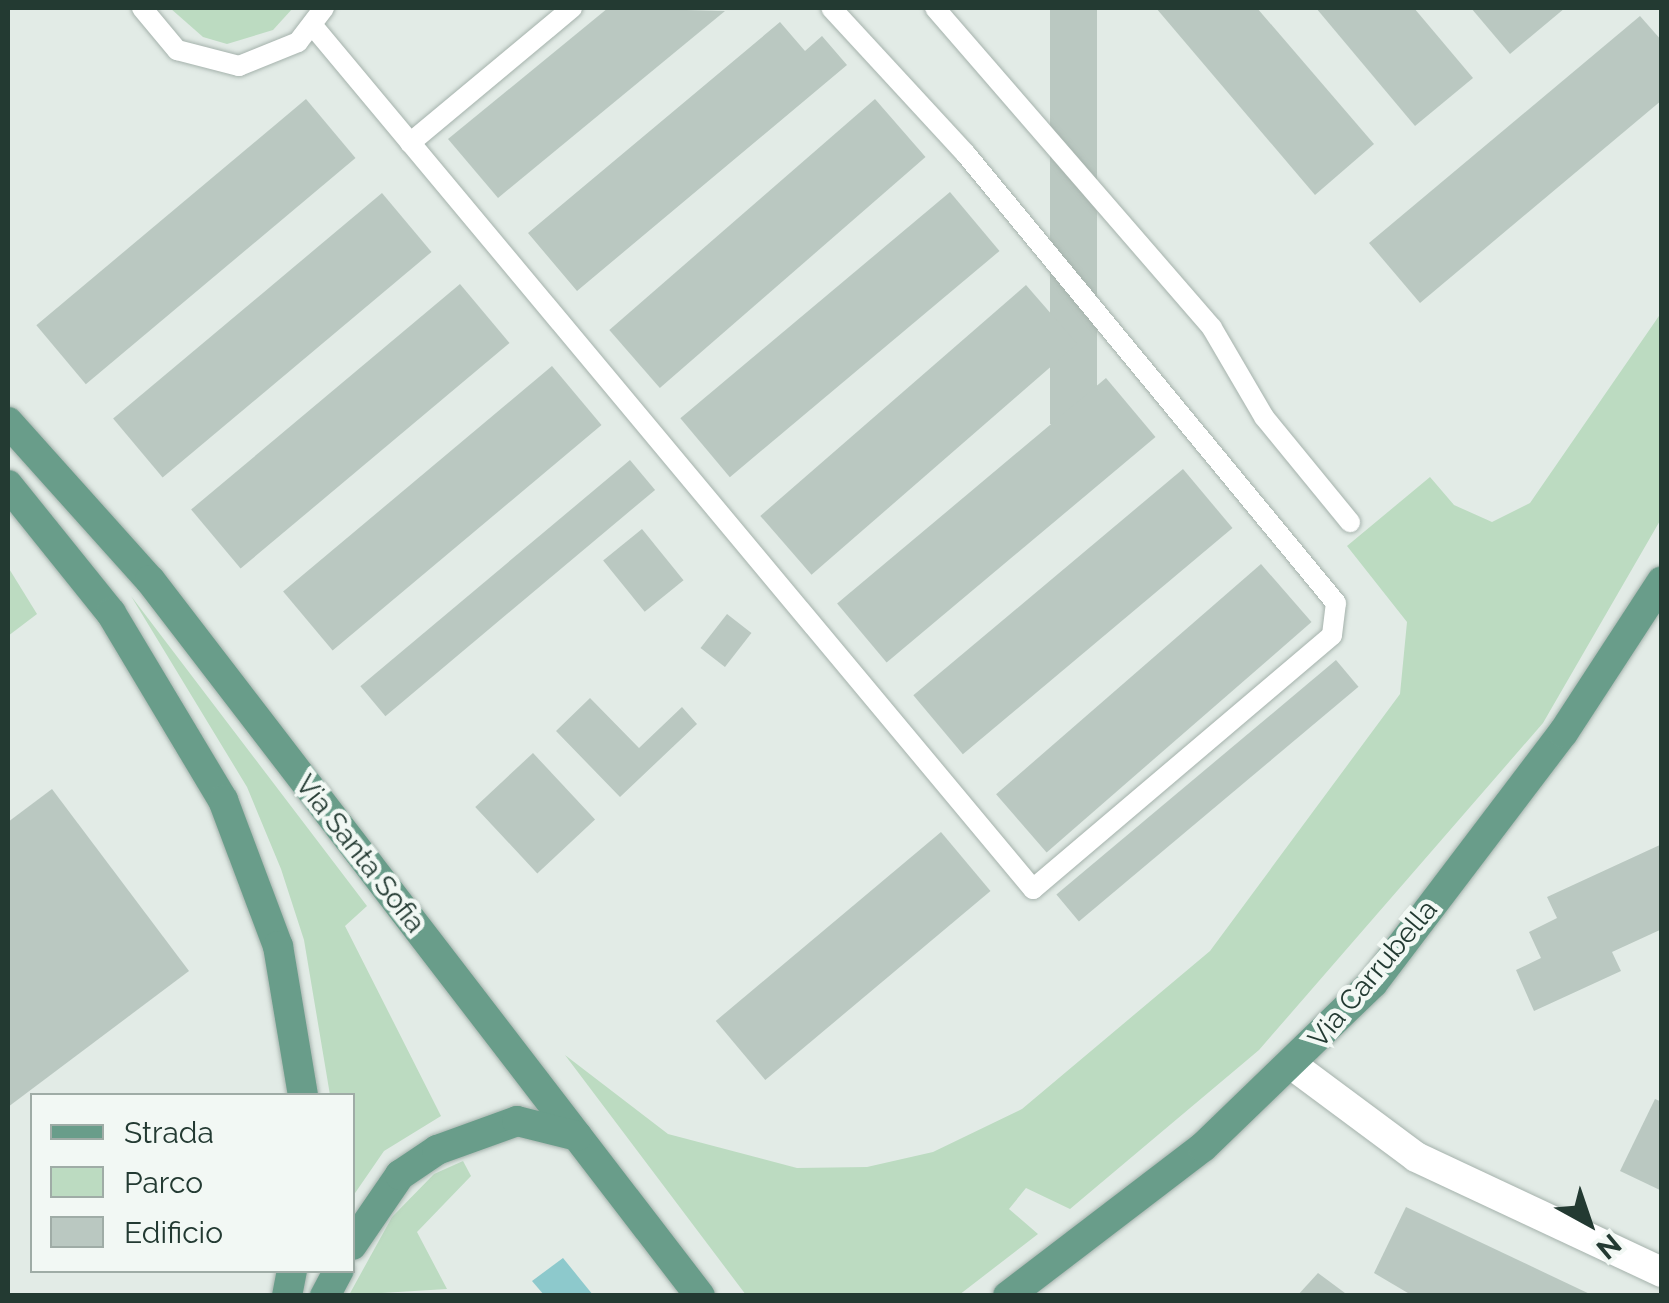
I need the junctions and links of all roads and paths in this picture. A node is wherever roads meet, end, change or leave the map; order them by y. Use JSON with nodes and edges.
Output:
{"nodes":[{"id":1,"x":142,"y":8,"type":"edge"},
{"id":2,"x":572,"y":8,"type":"edge"},
{"id":3,"x":831,"y":8,"type":"edge"},
{"id":4,"x":935,"y":8,"type":"edge"},
{"id":5,"x":319,"y":17,"type":"edge"},
{"id":6,"x":410,"y":143,"type":"junction"},
{"id":7,"x":8,"y":422,"type":"edge"},
{"id":8,"x":8,"y":485,"type":"edge"},
{"id":9,"x":1350,"y":522,"type":"dead end"},
{"id":10,"x":1662,"y":580,"type":"edge"},
{"id":11,"x":1295,"y":1067,"type":"junction"},
{"id":12,"x":302,"y":1093,"type":"edge"},
{"id":13,"x":577,"y":1136,"type":"junction"},
{"id":14,"x":355,"y":1240,"type":"edge"},
{"id":15,"x":1662,"y":1272,"type":"edge"},
{"id":16,"x":337,"y":1273,"type":"edge"},
{"id":17,"x":325,"y":1296,"type":"edge"},
{"id":18,"x":700,"y":1296,"type":"edge"},
{"id":19,"x":1008,"y":1296,"type":"edge"}],
"edges":[{"from":1,"to":5,"type":"lane"},
{"from":2,"to":6,"type":"lane"},
{"from":3,"to":6,"type":"lane"},
{"from":4,"to":9,"type":"lane"},
{"from":5,"to":6,"type":"lane"},
{"from":7,"to":13,"type":"main road","name":"Via Santa Sofia"},
{"from":8,"to":12,"type":"main road"},
{"from":10,"to":11,"type":"main road","name":"Via Carrubella"},
{"from":11,"to":15,"type":"street"},
{"from":11,"to":19,"type":"main road","name":"Via Carrubella"},
{"from":13,"to":14,"type":"main road"},
{"from":13,"to":18,"type":"main road","name":"Via Santa Sofia"},
{"from":16,"to":17,"type":"main road"}]}
